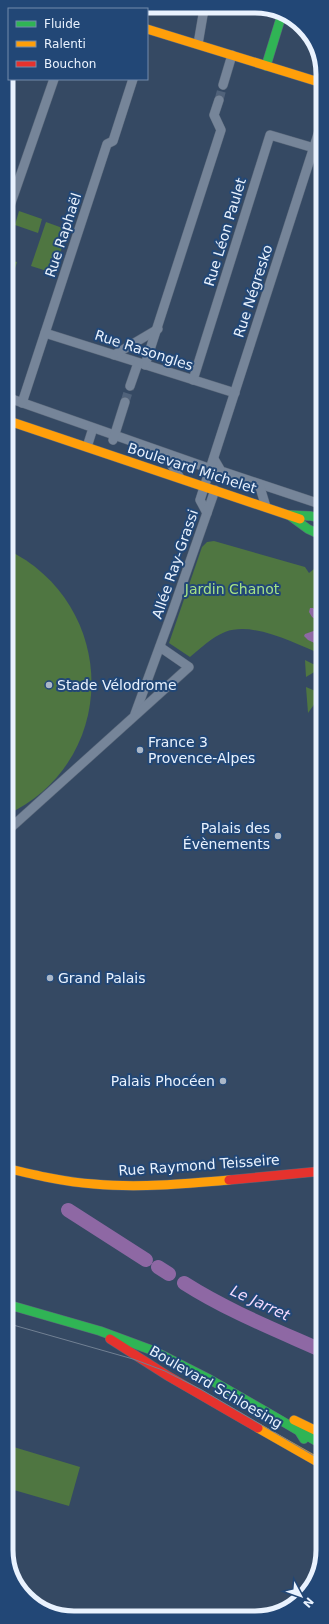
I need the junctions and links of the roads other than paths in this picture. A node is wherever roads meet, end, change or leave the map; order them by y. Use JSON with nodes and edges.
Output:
{"nodes":[{"id":1,"x":203,"y":13,"type":"edge"},
{"id":2,"x":281,"y":18,"type":"edge"},
{"id":3,"x":148,"y":31,"type":"edge"},
{"id":4,"x":198,"y":44,"type":"junction"},
{"id":5,"x":232,"y":55,"type":"junction"},
{"id":6,"x":266,"y":66,"type":"junction"},
{"id":7,"x":54,"y":80,"type":"edge"},
{"id":8,"x":132,"y":80,"type":"edge"},
{"id":9,"x":316,"y":81,"type":"edge"},
{"id":10,"x":223,"y":85,"type":"tunnel mouth"},
{"id":11,"x":219,"y":100,"type":"tunnel mouth"},
{"id":12,"x":316,"y":142,"type":"edge"},
{"id":13,"x":314,"y":148,"type":"junction"},
{"id":14,"x":13,"y":197,"type":"edge"},
{"id":15,"x":158,"y":329,"type":"junction"},
{"id":16,"x":46,"y":333,"type":"junction"},
{"id":17,"x":114,"y":355,"type":"junction"},
{"id":18,"x":142,"y":364,"type":"junction"},
{"id":19,"x":193,"y":380,"type":"junction"},
{"id":20,"x":130,"y":386,"type":"tunnel mouth"},
{"id":21,"x":235,"y":393,"type":"junction"},
{"id":22,"x":13,"y":400,"type":"edge"},
{"id":23,"x":125,"y":402,"type":"tunnel mouth"},
{"id":24,"x":22,"y":403,"type":"junction"},
{"id":25,"x":13,"y":422,"type":"edge"},
{"id":26,"x":93,"y":428,"type":"junction"},
{"id":27,"x":113,"y":438,"type":"junction"},
{"id":28,"x":87,"y":447,"type":"junction"},
{"id":29,"x":164,"y":453,"type":"junction"},
{"id":30,"x":214,"y":459,"type":"junction"},
{"id":31,"x":211,"y":469,"type":"junction"},
{"id":32,"x":180,"y":478,"type":"junction"},
{"id":33,"x":259,"y":484,"type":"junction"},
{"id":34,"x":205,"y":486,"type":"junction"},
{"id":35,"x":215,"y":490,"type":"junction"},
{"id":36,"x":316,"y":503,"type":"edge"},
{"id":37,"x":266,"y":507,"type":"junction"},
{"id":38,"x":316,"y":512,"type":"edge"},
{"id":39,"x":207,"y":513,"type":"junction"},
{"id":40,"x":289,"y":515,"type":"junction"},
{"id":41,"x":316,"y":517,"type":"edge"},
{"id":42,"x":316,"y":524,"type":"edge"},
{"id":43,"x":316,"y":533,"type":"edge"},
{"id":44,"x":160,"y":647,"type":"junction"},
{"id":45,"x":133,"y":717,"type":"junction"},
{"id":46,"x":13,"y":826,"type":"edge"},
{"id":47,"x":13,"y":1170,"type":"edge"},
{"id":48,"x":316,"y":1172,"type":"edge"},
{"id":49,"x":13,"y":1306,"type":"edge"},
{"id":50,"x":97,"y":1330,"type":"junction"},
{"id":51,"x":207,"y":1378,"type":"junction"},
{"id":52,"x":316,"y":1431,"type":"edge"},
{"id":53,"x":299,"y":1432,"type":"junction"},
{"id":54,"x":316,"y":1441,"type":"edge"},
{"id":55,"x":316,"y":1448,"type":"edge"},
{"id":56,"x":316,"y":1461,"type":"edge"}],
"edges":[{"from":1,"to":4,"type":"street"},
{"from":2,"to":6,"type":"main road"},
{"from":3,"to":4,"type":"main road"},
{"from":4,"to":5,"type":"main road"},
{"from":5,"to":6,"type":"main road"},
{"from":5,"to":10,"type":"street"},
{"from":6,"to":9,"type":"main road"},
{"from":7,"to":14,"type":"street"},
{"from":8,"to":16,"type":"street","name":"Rue Raphaël"},
{"from":11,"to":15,"type":"street"},
{"from":12,"to":13,"type":"street","name":"Rue Négresko"},
{"from":13,"to":19,"type":"street","name":"Rue Léon Paulet"},
{"from":13,"to":21,"type":"street","name":"Rue Négresko"},
{"from":15,"to":17,"type":"street"},
{"from":15,"to":18,"type":"street"},
{"from":16,"to":17,"type":"street","name":"Rue Rasongles"},
{"from":16,"to":24,"type":"street","name":"Rue Raphaël"},
{"from":17,"to":18,"type":"street","name":"Rue Rasongles"},
{"from":18,"to":19,"type":"street","name":"Rue Rasongles"},
{"from":18,"to":20,"type":"street"},
{"from":19,"to":21,"type":"street","name":"Rue Rasongles"},
{"from":21,"to":30,"type":"street","name":"Rue Négresko"},
{"from":22,"to":24,"type":"street","name":"Boulevard Michelet"},
{"from":23,"to":27,"type":"street"},
{"from":24,"to":26,"type":"street","name":"Boulevard Michelet"},
{"from":25,"to":28,"type":"main road","name":"Boulevard Michelet"},
{"from":26,"to":27,"type":"street","name":"Boulevard Michelet"},
{"from":26,"to":28,"type":"street"},
{"from":27,"to":29,"type":"street","name":"Boulevard Michelet"},
{"from":28,"to":32,"type":"main road","name":"Boulevard Michelet"},
{"from":29,"to":31,"type":"street","name":"Boulevard Michelet"},
{"from":29,"to":32,"type":"street"},
{"from":30,"to":31,"type":"street","name":"Rue Négresko"},
{"from":30,"to":33,"type":"street","name":"Boulevard Michelet"},
{"from":31,"to":34,"type":"street","name":"Rue Négresko"},
{"from":32,"to":34,"type":"main road","name":"Boulevard Michelet"},
{"from":33,"to":36,"type":"street","name":"Boulevard Michelet"},
{"from":33,"to":37,"type":"street"},
{"from":34,"to":35,"type":"main road","name":"Boulevard Michelet"},
{"from":34,"to":39,"type":"street","name":"Rue Négresko"},
{"from":35,"to":37,"type":"main road","name":"Boulevard Michelet"},
{"from":35,"to":39,"type":"street","name":"Allée Ray-Grassi"},
{"from":37,"to":40,"type":"main road","name":"Boulevard Michelet"},
{"from":38,"to":40,"type":"main road"},
{"from":39,"to":44,"type":"street","name":"Allée Ray-Grassi"},
{"from":40,"to":41,"type":"main road"},
{"from":40,"to":42,"type":"main road","name":"Boulevard Michelet"},
{"from":40,"to":43,"type":"main road"},
{"from":44,"to":45,"type":"street","name":"Allée Ray-Grassi"},
{"from":44,"to":45,"type":"street","name":"Allée Ray-Grassi"},
{"from":45,"to":46,"type":"street","name":"Allée Ray-Grassi"},
{"from":47,"to":48,"type":"main road","name":"Rue Raymond Teisseire"},
{"from":49,"to":50,"type":"main road","name":"Boulevard Schloesing"},
{"from":50,"to":51,"type":"main road","name":"Boulevard Schloesing"},
{"from":50,"to":56,"type":"main road","name":"Boulevard Schloesing"},
{"from":51,"to":52,"type":"main road","name":"Boulevard Schloesing"},
{"from":51,"to":53,"type":"main road","name":"Boulevard Schloesing"},
{"from":53,"to":54,"type":"main road"},
{"from":53,"to":55,"type":"main road","name":"Boulevard Schloesing"}]}
